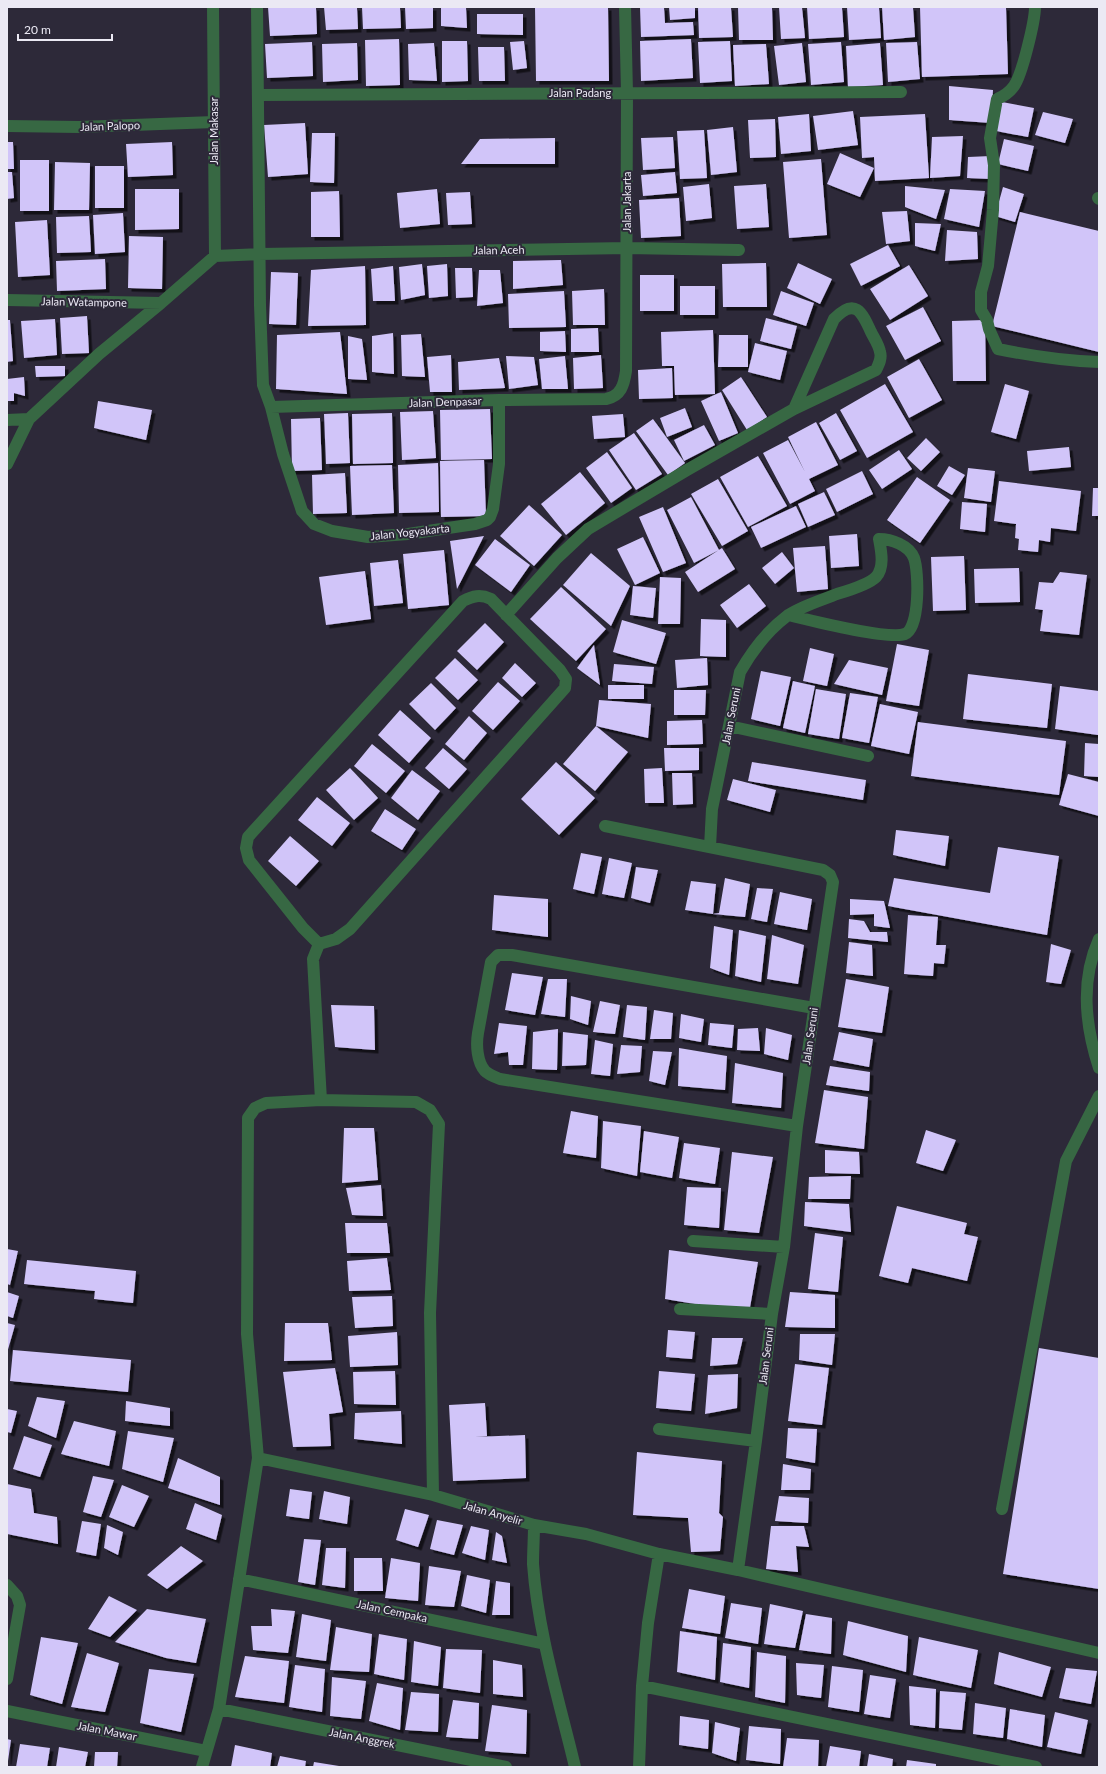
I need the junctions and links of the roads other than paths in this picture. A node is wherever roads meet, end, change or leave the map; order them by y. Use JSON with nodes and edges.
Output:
{"nodes":[{"id":1,"x":213,"y":7,"type":"edge"},
{"id":2,"x":257,"y":7,"type":"edge"},
{"id":3,"x":625,"y":7,"type":"edge"},
{"id":4,"x":1035,"y":7,"type":"edge"},
{"id":5,"x":901,"y":92,"type":"dead end"},
{"id":6,"x":627,"y":93,"type":"junction"},
{"id":7,"x":258,"y":95,"type":"junction"},
{"id":8,"x":214,"y":122,"type":"junction"},
{"id":9,"x":7,"y":126,"type":"edge"},
{"id":10,"x":627,"y":248,"type":"junction"},
{"id":11,"x":739,"y":250,"type":"dead end"},
{"id":12,"x":260,"y":254,"type":"junction"},
{"id":13,"x":215,"y":256,"type":"junction"},
{"id":14,"x":7,"y":300,"type":"edge"},
{"id":15,"x":161,"y":304,"type":"junction"},
{"id":16,"x":1099,"y":362,"type":"edge"},
{"id":17,"x":618,"y":394,"type":"joint"},
{"id":18,"x":499,"y":400,"type":"junction"},
{"id":19,"x":271,"y":407,"type":"junction"},
{"id":20,"x":794,"y":409,"type":"junction"},
{"id":21,"x":28,"y":419,"type":"junction"},
{"id":22,"x":7,"y":420,"type":"edge"},
{"id":23,"x":7,"y":464,"type":"edge"},
{"id":24,"x":506,"y":615,"type":"junction"},
{"id":25,"x":788,"y":615,"type":"junction"},
{"id":26,"x":729,"y":726,"type":"junction"},
{"id":27,"x":868,"y":756,"type":"dead end"},
{"id":28,"x":605,"y":826,"type":"dead end"},
{"id":29,"x":710,"y":847,"type":"junction"},
{"id":30,"x":1099,"y":939,"type":"edge"},
{"id":31,"x":319,"y":944,"type":"junction"},
{"id":32,"x":814,"y":1008,"type":"junction"},
{"id":33,"x":1099,"y":1068,"type":"edge"},
{"id":34,"x":1099,"y":1096,"type":"edge"},
{"id":35,"x":321,"y":1100,"type":"junction"},
{"id":36,"x":797,"y":1126,"type":"junction"},
{"id":37,"x":693,"y":1241,"type":"dead end"},
{"id":38,"x":784,"y":1247,"type":"junction"},
{"id":39,"x":680,"y":1309,"type":"dead end"},
{"id":40,"x":772,"y":1314,"type":"junction"},
{"id":41,"x":659,"y":1429,"type":"dead end"},
{"id":42,"x":756,"y":1441,"type":"junction"},
{"id":43,"x":258,"y":1458,"type":"junction"},
{"id":44,"x":433,"y":1495,"type":"junction"},
{"id":45,"x":1002,"y":1509,"type":"dead end"},
{"id":46,"x":534,"y":1525,"type":"junction"},
{"id":47,"x":659,"y":1554,"type":"junction"},
{"id":48,"x":738,"y":1570,"type":"junction"},
{"id":49,"x":239,"y":1579,"type":"junction"},
{"id":50,"x":7,"y":1585,"type":"edge"},
{"id":51,"x":545,"y":1644,"type":"junction"},
{"id":52,"x":1099,"y":1653,"type":"edge"},
{"id":53,"x":7,"y":1679,"type":"edge"},
{"id":54,"x":642,"y":1686,"type":"junction"},
{"id":55,"x":219,"y":1709,"type":"junction"},
{"id":56,"x":7,"y":1711,"type":"edge"},
{"id":57,"x":206,"y":1751,"type":"junction"},
{"id":58,"x":1029,"y":1766,"type":"edge"},
{"id":59,"x":202,"y":1767,"type":"edge"},
{"id":60,"x":506,"y":1767,"type":"edge"},
{"id":61,"x":575,"y":1767,"type":"edge"},
{"id":62,"x":639,"y":1767,"type":"edge"}],
"edges":[{"from":1,"to":8,"type":"street","name":"Jalan Makasar"},
{"from":2,"to":7,"type":"street"},
{"from":3,"to":6,"type":"street","name":"Jalan Jakarta"},
{"from":4,"to":16,"type":"street"},
{"from":5,"to":6,"type":"street","name":"Jalan Padang"},
{"from":6,"to":7,"type":"street","name":"Jalan Padang"},
{"from":6,"to":10,"type":"street","name":"Jalan Jakarta"},
{"from":7,"to":12,"type":"street"},
{"from":8,"to":9,"type":"street","name":"Jalan Palopo"},
{"from":8,"to":13,"type":"street","name":"Jalan Makasar"},
{"from":10,"to":11,"type":"street","name":"Jalan Aceh"},
{"from":10,"to":12,"type":"street","name":"Jalan Aceh"},
{"from":10,"to":17,"type":"street","name":"Jalan Jakarta"},
{"from":12,"to":13,"type":"street"},
{"from":12,"to":19,"type":"street"},
{"from":13,"to":15,"type":"street"},
{"from":14,"to":15,"type":"street","name":"Jalan Watampone"},
{"from":15,"to":21,"type":"street"},
{"from":17,"to":18,"type":"street","name":"Jalan Denpasar"},
{"from":18,"to":19,"type":"street","name":"Jalan Denpasar"},
{"from":18,"to":19,"type":"street","name":"Jalan Yogyakarta"},
{"from":20,"to":20,"type":"street"},
{"from":20,"to":24,"type":"street"},
{"from":21,"to":22,"type":"street"},
{"from":21,"to":23,"type":"street"},
{"from":24,"to":31,"type":"street"},
{"from":24,"to":31,"type":"street"},
{"from":25,"to":25,"type":"street","name":"Jalan Seruni"},
{"from":25,"to":26,"type":"street","name":"Jalan Seruni"},
{"from":26,"to":27,"type":"street"},
{"from":26,"to":29,"type":"street","name":"Jalan Seruni"},
{"from":28,"to":29,"type":"street"},
{"from":29,"to":32,"type":"street","name":"Jalan Seruni"},
{"from":30,"to":33,"type":"street"},
{"from":31,"to":35,"type":"street"},
{"from":32,"to":36,"type":"street","name":"Jalan Seruni"},
{"from":32,"to":36,"type":"street"},
{"from":34,"to":45,"type":"street"},
{"from":35,"to":43,"type":"street"},
{"from":35,"to":44,"type":"street"},
{"from":36,"to":38,"type":"street","name":"Jalan Seruni"},
{"from":37,"to":38,"type":"street"},
{"from":38,"to":40,"type":"street","name":"Jalan Seruni"},
{"from":39,"to":40,"type":"street"},
{"from":40,"to":42,"type":"street","name":"Jalan Seruni"},
{"from":41,"to":42,"type":"street"},
{"from":42,"to":48,"type":"street","name":"Jalan Seruni"},
{"from":43,"to":44,"type":"street","name":"Jalan Anyelir"},
{"from":43,"to":49,"type":"street"},
{"from":44,"to":46,"type":"street","name":"Jalan Anyelir"},
{"from":46,"to":47,"type":"street"},
{"from":46,"to":51,"type":"street","name":"Jalan Anyelir"},
{"from":47,"to":48,"type":"street"},
{"from":47,"to":54,"type":"street"},
{"from":48,"to":52,"type":"street"},
{"from":49,"to":51,"type":"street","name":"Jalan Cempaka"},
{"from":49,"to":55,"type":"street"},
{"from":50,"to":53,"type":"street"},
{"from":51,"to":61,"type":"street","name":"Jalan Anyelir"},
{"from":54,"to":58,"type":"street"},
{"from":54,"to":62,"type":"street"},
{"from":55,"to":57,"type":"street"},
{"from":55,"to":60,"type":"street","name":"Jalan Anggrek"},
{"from":56,"to":57,"type":"street","name":"Jalan Mawar"},
{"from":57,"to":59,"type":"street"}]}
